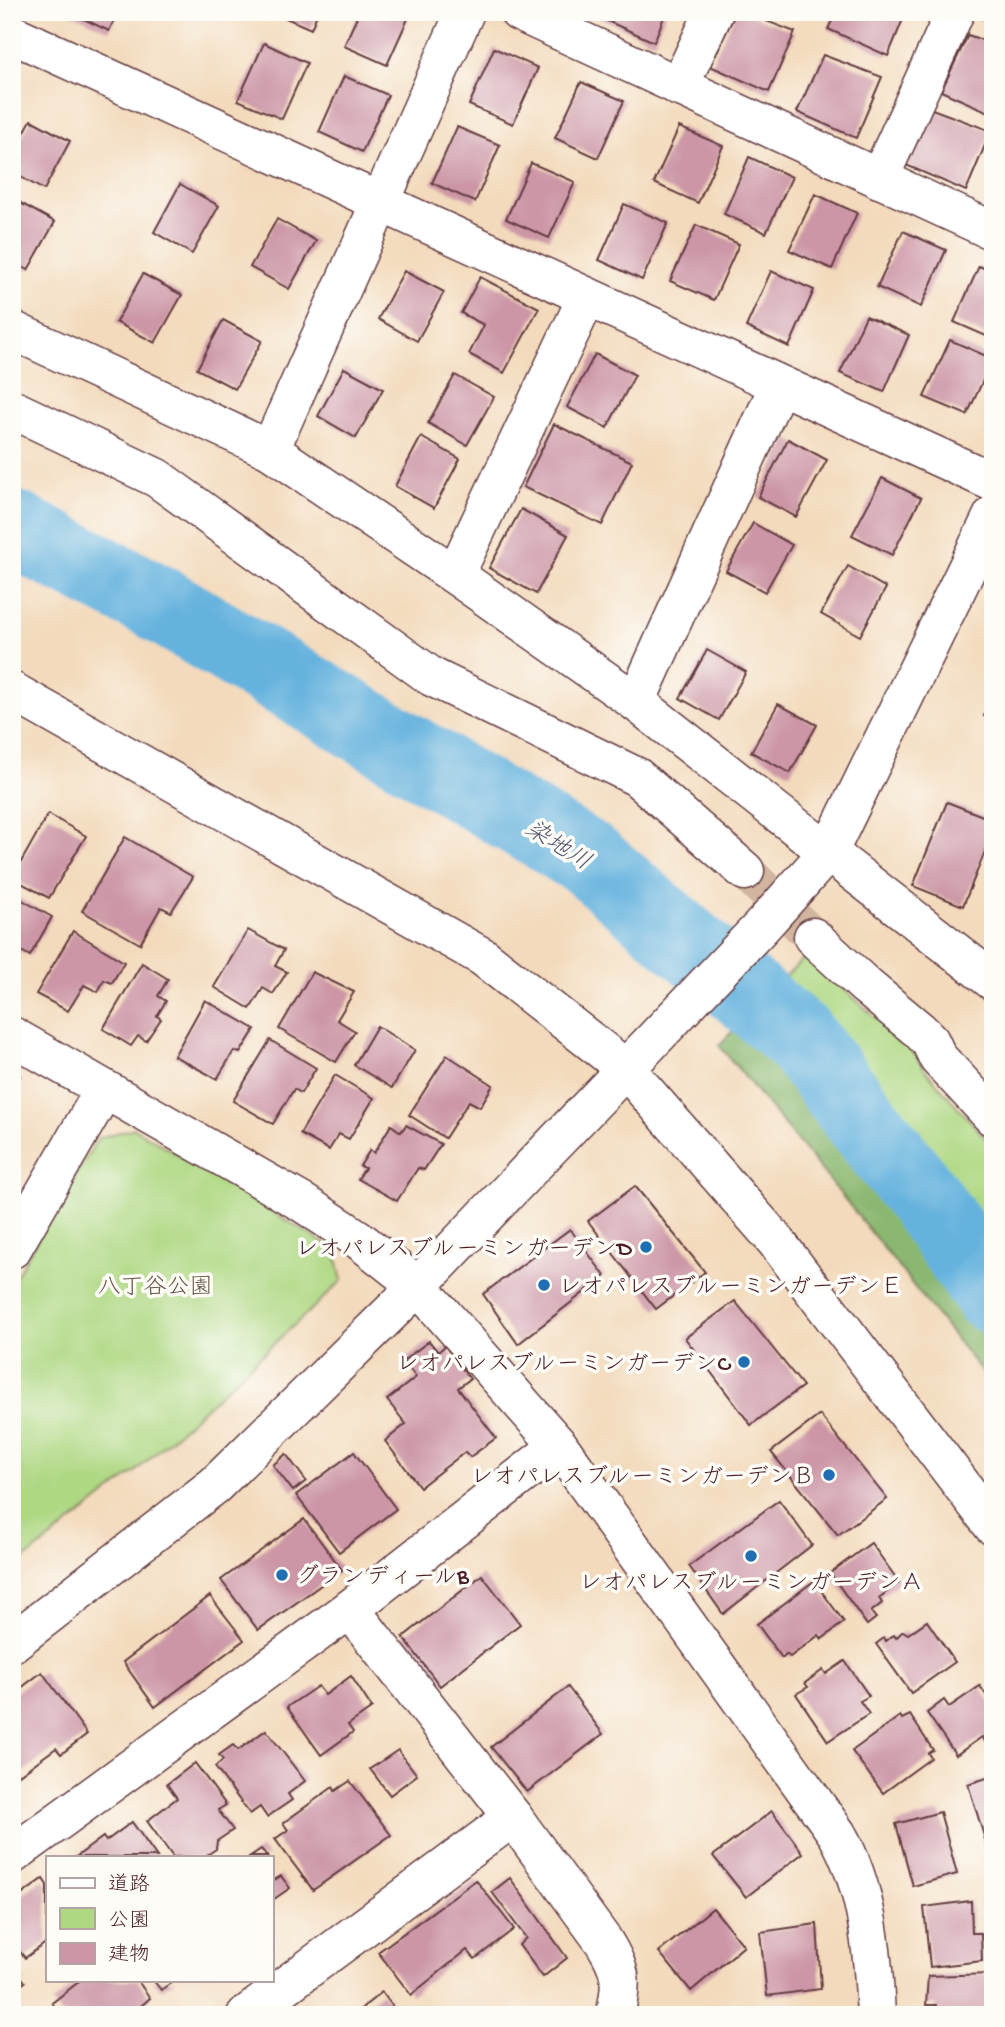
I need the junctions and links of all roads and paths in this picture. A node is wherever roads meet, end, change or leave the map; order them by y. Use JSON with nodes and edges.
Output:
{"nodes":[{"id":1,"x":465,"y":12,"type":"edge"},
{"id":2,"x":519,"y":12,"type":"edge"},
{"id":3,"x":714,"y":12,"type":"edge"},
{"id":4,"x":955,"y":12,"type":"edge"},
{"id":5,"x":12,"y":34,"type":"edge"},
{"id":6,"x":679,"y":87,"type":"junction"},
{"id":7,"x":879,"y":179,"type":"junction"},
{"id":8,"x":381,"y":201,"type":"junction"},
{"id":9,"x":993,"y":231,"type":"edge"},
{"id":10,"x":587,"y":297,"type":"junction"},
{"id":11,"x":12,"y":330,"type":"edge"},
{"id":12,"x":779,"y":385,"type":"junction"},
{"id":13,"x":12,"y":409,"type":"edge"},
{"id":14,"x":270,"y":450,"type":"junction"},
{"id":15,"x":993,"y":482,"type":"edge"},
{"id":16,"x":993,"y":515,"type":"edge"},
{"id":17,"x":455,"y":575,"type":"junction"},
{"id":18,"x":12,"y":691,"type":"edge"},
{"id":19,"x":636,"y":702,"type":"junction"},
{"id":20,"x":830,"y":851,"type":"junction"},
{"id":21,"x":745,"y":871,"type":"tunnel mouth"},
{"id":22,"x":813,"y":937,"type":"tunnel mouth"},
{"id":23,"x":993,"y":981,"type":"edge"},
{"id":24,"x":12,"y":1037,"type":"edge"},
{"id":25,"x":625,"y":1068,"type":"junction"},
{"id":26,"x":104,"y":1090,"type":"junction"},
{"id":27,"x":993,"y":1117,"type":"edge"},
{"id":28,"x":12,"y":1249,"type":"edge"},
{"id":29,"x":418,"y":1286,"type":"junction"},
{"id":30,"x":559,"y":1446,"type":"junction"},
{"id":31,"x":993,"y":1526,"type":"edge"},
{"id":32,"x":350,"y":1609,"type":"junction"},
{"id":33,"x":12,"y":1643,"type":"edge"},
{"id":34,"x":513,"y":1817,"type":"junction"},
{"id":35,"x":12,"y":1855,"type":"edge"},
{"id":36,"x":246,"y":2015,"type":"edge"},
{"id":37,"x":615,"y":2015,"type":"edge"},
{"id":38,"x":876,"y":2015,"type":"edge"}],
"edges":[{"from":1,"to":8,"type":"street"},
{"from":2,"to":6,"type":"street"},
{"from":3,"to":6,"type":"street"},
{"from":4,"to":7,"type":"street"},
{"from":5,"to":8,"type":"street"},
{"from":6,"to":7,"type":"street"},
{"from":7,"to":9,"type":"street"},
{"from":8,"to":10,"type":"street"},
{"from":8,"to":14,"type":"street"},
{"from":10,"to":12,"type":"street"},
{"from":10,"to":17,"type":"street"},
{"from":11,"to":14,"type":"street"},
{"from":12,"to":15,"type":"street"},
{"from":12,"to":19,"type":"street"},
{"from":13,"to":21,"type":"street"},
{"from":14,"to":17,"type":"street"},
{"from":16,"to":20,"type":"street"},
{"from":17,"to":19,"type":"street"},
{"from":18,"to":25,"type":"street"},
{"from":19,"to":20,"type":"street"},
{"from":20,"to":23,"type":"street"},
{"from":20,"to":25,"type":"street"},
{"from":22,"to":27,"type":"street"},
{"from":24,"to":26,"type":"street"},
{"from":25,"to":29,"type":"street"},
{"from":25,"to":31,"type":"street"},
{"from":26,"to":28,"type":"street"},
{"from":26,"to":29,"type":"street"},
{"from":29,"to":30,"type":"street"},
{"from":29,"to":33,"type":"street"},
{"from":30,"to":32,"type":"street"},
{"from":30,"to":38,"type":"street"},
{"from":32,"to":34,"type":"street"},
{"from":32,"to":35,"type":"street"},
{"from":34,"to":36,"type":"street"},
{"from":34,"to":37,"type":"street"}]}
